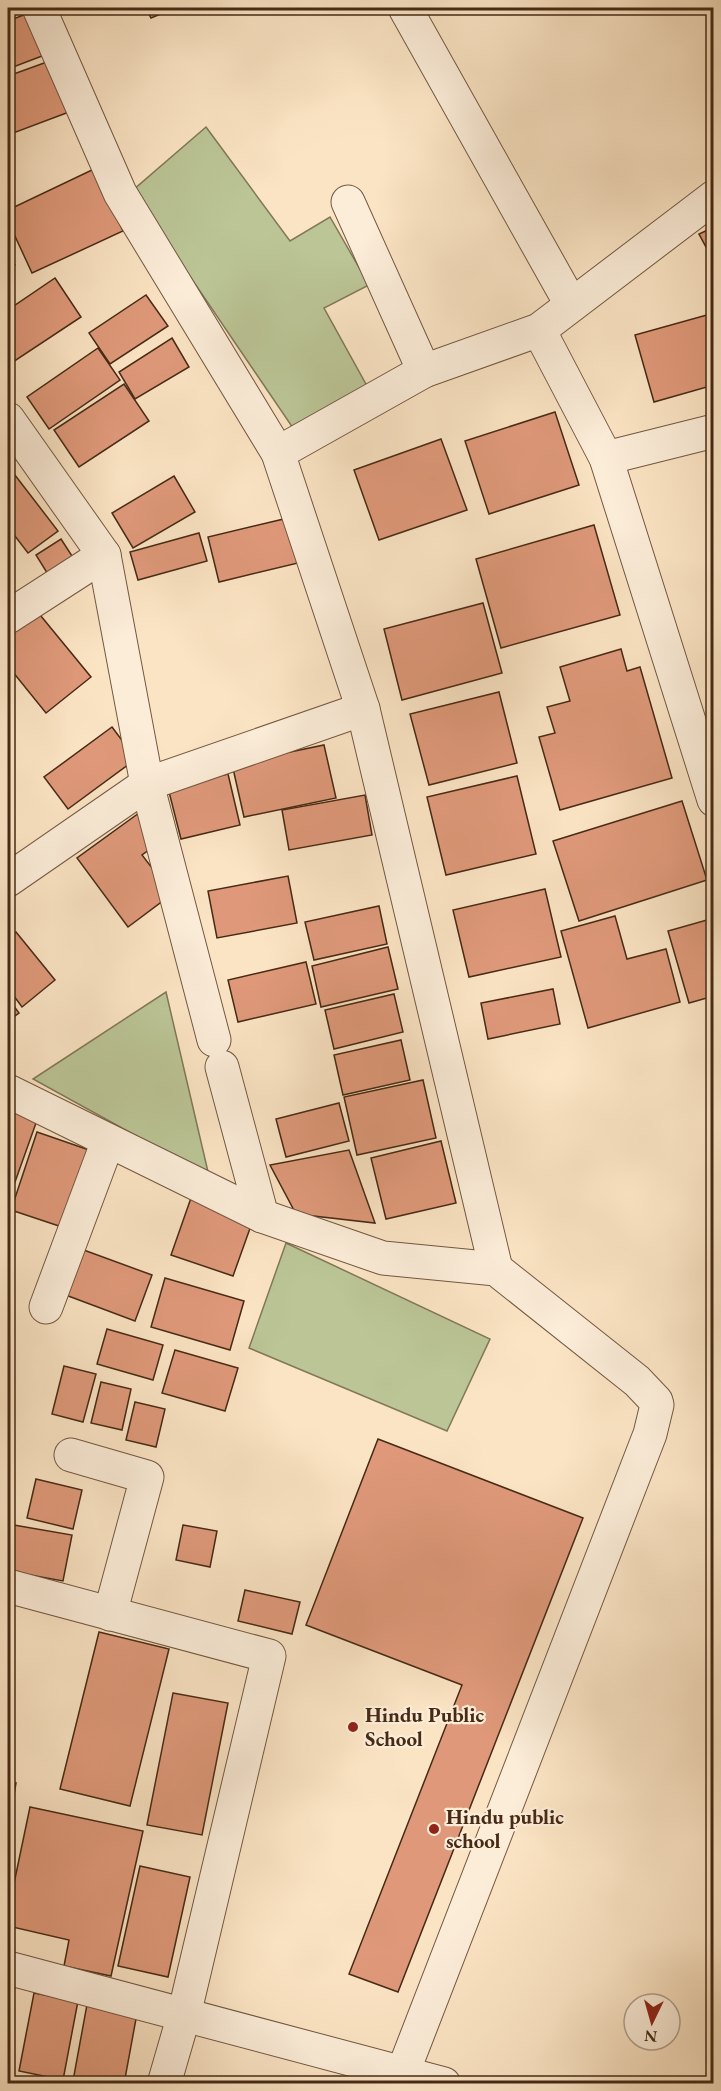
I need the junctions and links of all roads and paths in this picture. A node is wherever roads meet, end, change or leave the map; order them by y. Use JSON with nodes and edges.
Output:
{"nodes":[{"id":1,"x":39,"y":8,"type":"edge"},
{"id":2,"x":405,"y":8,"type":"edge"},
{"id":3,"x":714,"y":197,"type":"edge"},
{"id":4,"x":348,"y":202,"type":"dead end"},
{"id":5,"x":571,"y":304,"type":"junction"},
{"id":6,"x":539,"y":330,"type":"junction"},
{"id":7,"x":424,"y":371,"type":"junction"},
{"id":8,"x":8,"y":419,"type":"edge"},
{"id":9,"x":714,"y":431,"type":"edge"},
{"id":10,"x":278,"y":453,"type":"junction"},
{"id":11,"x":606,"y":458,"type":"junction"},
{"id":12,"x":104,"y":555,"type":"junction"},
{"id":13,"x":8,"y":617,"type":"edge"},
{"id":14,"x":363,"y":709,"type":"junction"},
{"id":15,"x":147,"y":784,"type":"junction"},
{"id":16,"x":714,"y":800,"type":"edge"},
{"id":17,"x":8,"y":879,"type":"edge"},
{"id":18,"x":8,"y":1091,"type":"edge"},
{"id":19,"x":108,"y":1141,"type":"junction"},
{"id":20,"x":262,"y":1216,"type":"junction"},
{"id":21,"x":496,"y":1269,"type":"junction"},
{"id":22,"x":46,"y":1307,"type":"dead end"},
{"id":23,"x":71,"y":1455,"type":"dead end"},
{"id":24,"x":8,"y":1586,"type":"edge"},
{"id":25,"x":110,"y":1614,"type":"junction"},
{"id":26,"x":8,"y":1968,"type":"edge"},
{"id":27,"x":184,"y":2015,"type":"junction"},
{"id":28,"x":403,"y":2072,"type":"junction"},
{"id":29,"x":164,"y":2084,"type":"edge"},
{"id":30,"x":444,"y":2084,"type":"edge"}],
"edges":[{"from":1,"to":10,"type":"street"},
{"from":2,"to":5,"type":"street"},
{"from":3,"to":5,"type":"street"},
{"from":4,"to":7,"type":"street"},
{"from":5,"to":6,"type":"street"},
{"from":6,"to":7,"type":"street"},
{"from":6,"to":11,"type":"street"},
{"from":7,"to":10,"type":"street"},
{"from":8,"to":12,"type":"street"},
{"from":9,"to":11,"type":"street"},
{"from":10,"to":14,"type":"street"},
{"from":11,"to":16,"type":"street"},
{"from":12,"to":13,"type":"street"},
{"from":12,"to":15,"type":"street"},
{"from":14,"to":15,"type":"street"},
{"from":14,"to":21,"type":"street"},
{"from":15,"to":17,"type":"street"},
{"from":15,"to":20,"type":"street"},
{"from":18,"to":19,"type":"street"},
{"from":19,"to":20,"type":"street"},
{"from":19,"to":22,"type":"street"},
{"from":20,"to":21,"type":"street"},
{"from":21,"to":28,"type":"street"},
{"from":23,"to":25,"type":"street"},
{"from":24,"to":25,"type":"street"},
{"from":25,"to":27,"type":"street"},
{"from":26,"to":27,"type":"street"},
{"from":27,"to":28,"type":"street"},
{"from":27,"to":29,"type":"street"},
{"from":28,"to":30,"type":"street"}]}
